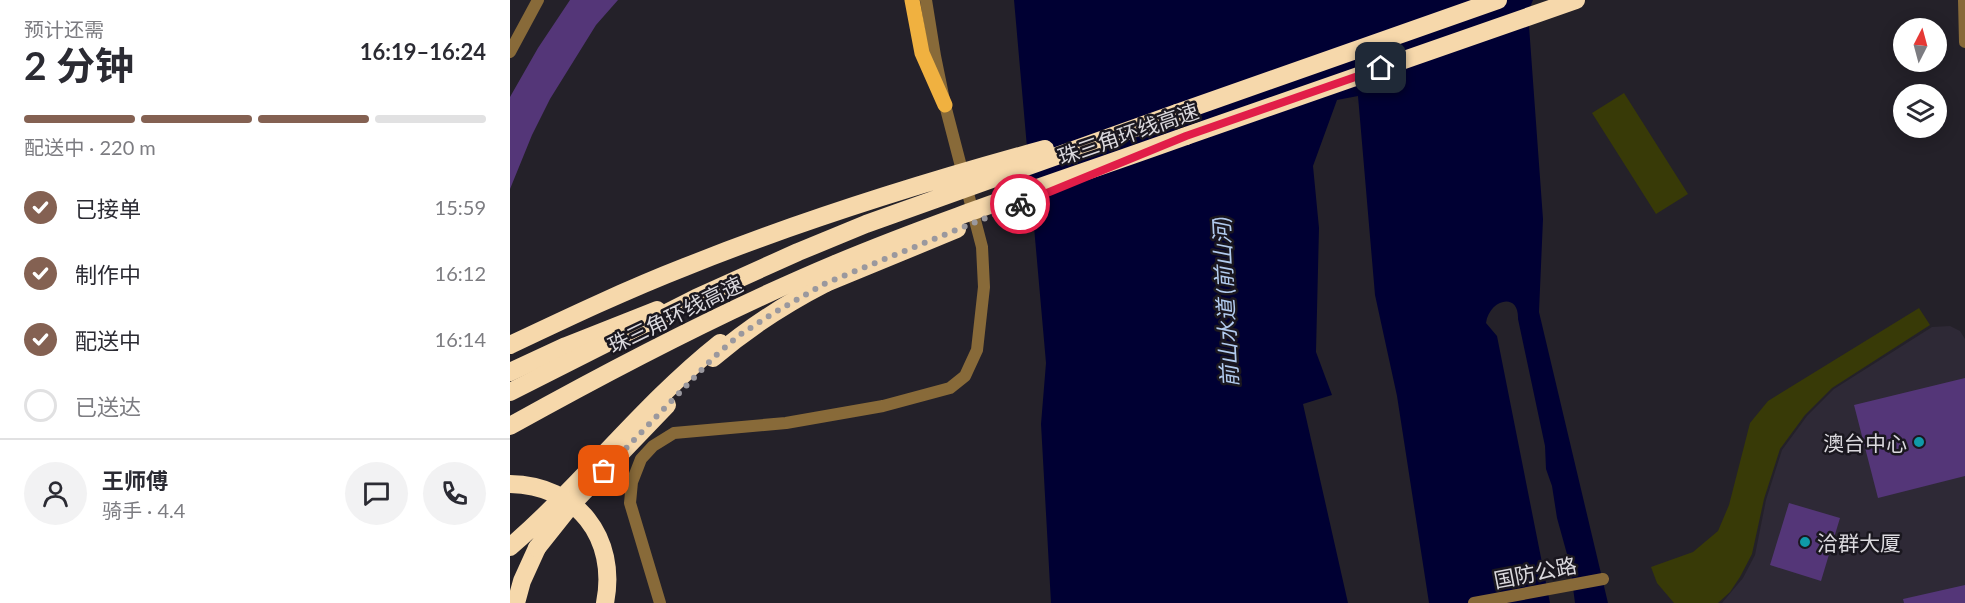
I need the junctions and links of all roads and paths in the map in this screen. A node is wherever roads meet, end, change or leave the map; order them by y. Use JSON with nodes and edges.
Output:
{"nodes":[{"id":1,"x":537,"y":0,"type":"edge"},
{"id":2,"x":912,"y":0,"type":"edge"},
{"id":3,"x":926,"y":0,"type":"edge"},
{"id":4,"x":1498,"y":0,"type":"edge"},
{"id":5,"x":1576,"y":0,"type":"edge"},
{"id":6,"x":1964,"y":0,"type":"edge"},
{"id":7,"x":1965,"y":42,"type":"edge"},
{"id":8,"x":510,"y":52,"type":"edge"},
{"id":9,"x":945,"y":105,"type":"junction"},
{"id":10,"x":1177,"y":113,"type":"junction"},
{"id":11,"x":1186,"y":136,"type":"junction"},
{"id":12,"x":745,"y":276,"type":"junction"},
{"id":13,"x":826,"y":283,"type":"junction"},
{"id":14,"x":510,"y":345,"type":"edge"},
{"id":15,"x":510,"y":372,"type":"edge"},
{"id":16,"x":510,"y":392,"type":"edge"},
{"id":17,"x":510,"y":426,"type":"edge"},
{"id":18,"x":510,"y":484,"type":"edge"},
{"id":19,"x":510,"y":547,"type":"edge"},
{"id":20,"x":1603,"y":579,"type":"dead end"},
{"id":21,"x":516,"y":603,"type":"edge"},
{"id":22,"x":605,"y":603,"type":"edge"},
{"id":23,"x":660,"y":603,"type":"edge"},
{"id":24,"x":1474,"y":603,"type":"edge"}],
"edges":[{"from":1,"to":8,"type":"street"},
{"from":2,"to":9,"type":"main road"},
{"from":3,"to":9,"type":"street"},
{"from":4,"to":10,"type":"highway","name":"珠三角环线高速"},
{"from":5,"to":11,"type":"highway","name":"珠三角环线高速"},
{"from":6,"to":7,"type":"street"},
{"from":9,"to":23,"type":"street"},
{"from":10,"to":12,"type":"highway","name":"珠三角环线高速","bridge":true},
{"from":10,"to":14,"type":"highway","bridge":true},
{"from":11,"to":13,"type":"highway","bridge":true},
{"from":11,"to":17,"type":"highway","name":"珠三角环线高速","bridge":true},
{"from":12,"to":15,"type":"highway","bridge":true},
{"from":12,"to":16,"type":"highway","name":"珠三角环线高速","bridge":true},
{"from":13,"to":19,"type":"highway","bridge":true},
{"from":13,"to":21,"type":"highway","bridge":true},
{"from":18,"to":22,"type":"highway","bridge":true},
{"from":20,"to":24,"type":"street","name":"国防公路"}]}
